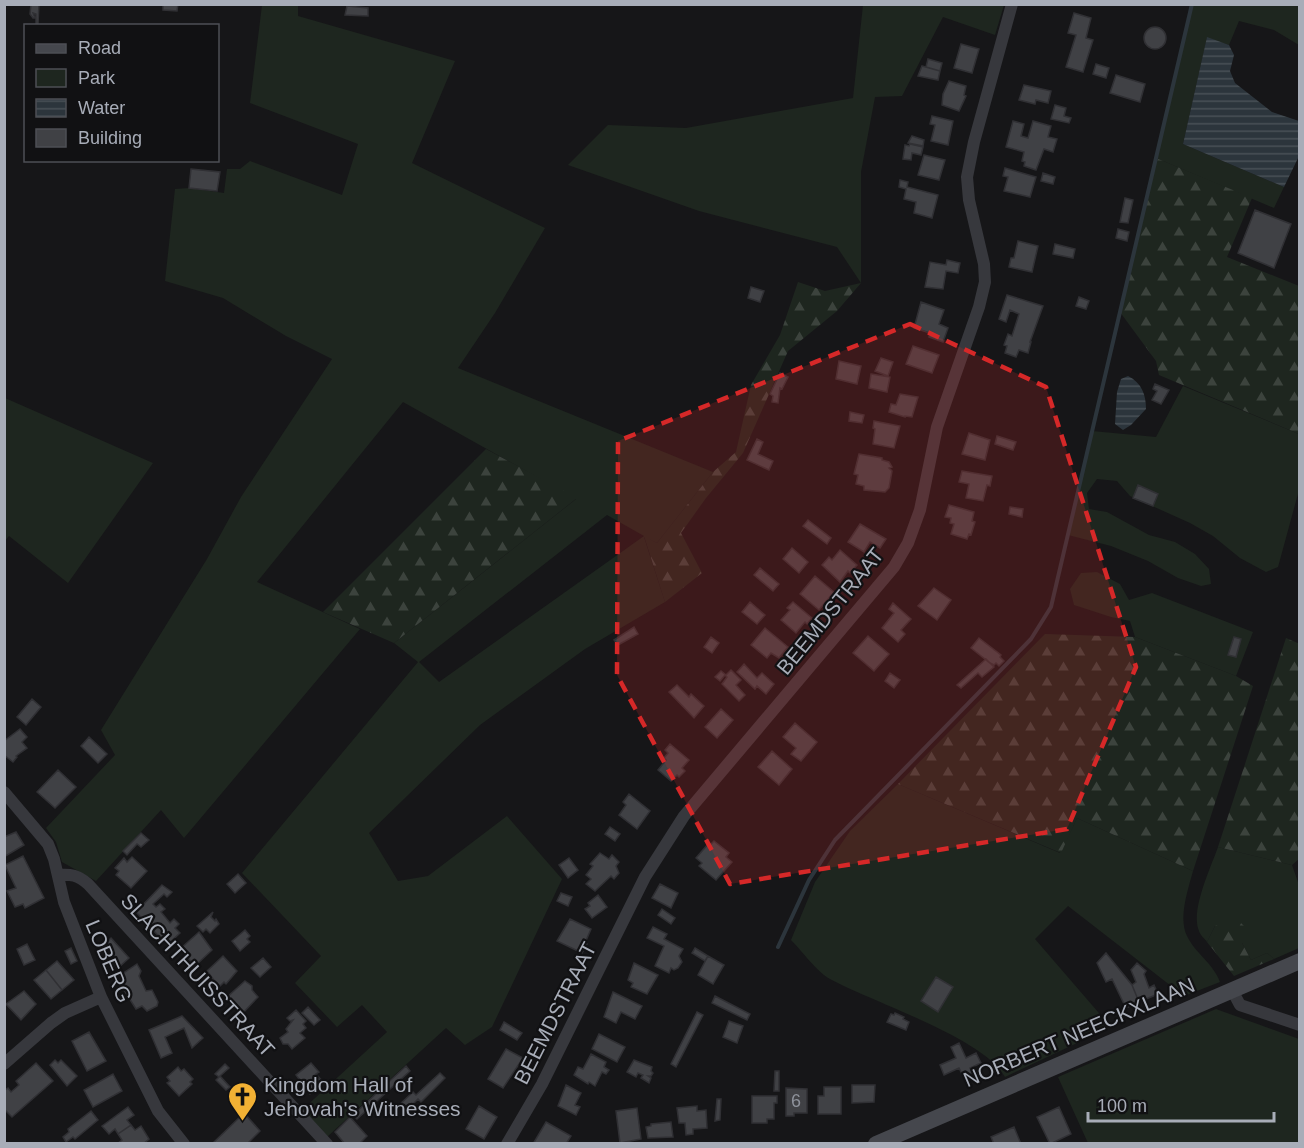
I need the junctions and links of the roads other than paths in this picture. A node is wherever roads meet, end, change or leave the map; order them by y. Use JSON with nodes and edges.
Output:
{"nodes":[{"id":1,"x":1012,"y":4,"type":"edge"},
{"id":2,"x":4,"y":792,"type":"edge"},
{"id":3,"x":58,"y":875,"type":"junction"},
{"id":4,"x":1299,"y":961,"type":"edge"},
{"id":5,"x":1232,"y":990,"type":"junction"},
{"id":6,"x":101,"y":997,"type":"junction"},
{"id":7,"x":1299,"y":1025,"type":"edge"},
{"id":8,"x":4,"y":1064,"type":"edge"},
{"id":9,"x":184,"y":1143,"type":"edge"},
{"id":10,"x":327,"y":1143,"type":"edge"},
{"id":11,"x":507,"y":1143,"type":"edge"},
{"id":12,"x":876,"y":1143,"type":"edge"}],
"edges":[{"from":1,"to":11,"type":"street","name":"BEEMDSTRAAT"},
{"from":2,"to":3,"type":"street","name":"LOBERG"},
{"from":3,"to":6,"type":"street","name":"LOBERG"},
{"from":3,"to":10,"type":"street","name":"SLACHTHUISSTRAAT"},
{"from":4,"to":5,"type":"main road","name":"NORBERT NEECKXLAAN"},
{"from":5,"to":7,"type":"street"},
{"from":5,"to":12,"type":"main road","name":"NORBERT NEECKXLAAN"},
{"from":6,"to":8,"type":"street"},
{"from":6,"to":9,"type":"street","name":"LOBERG"}]}
